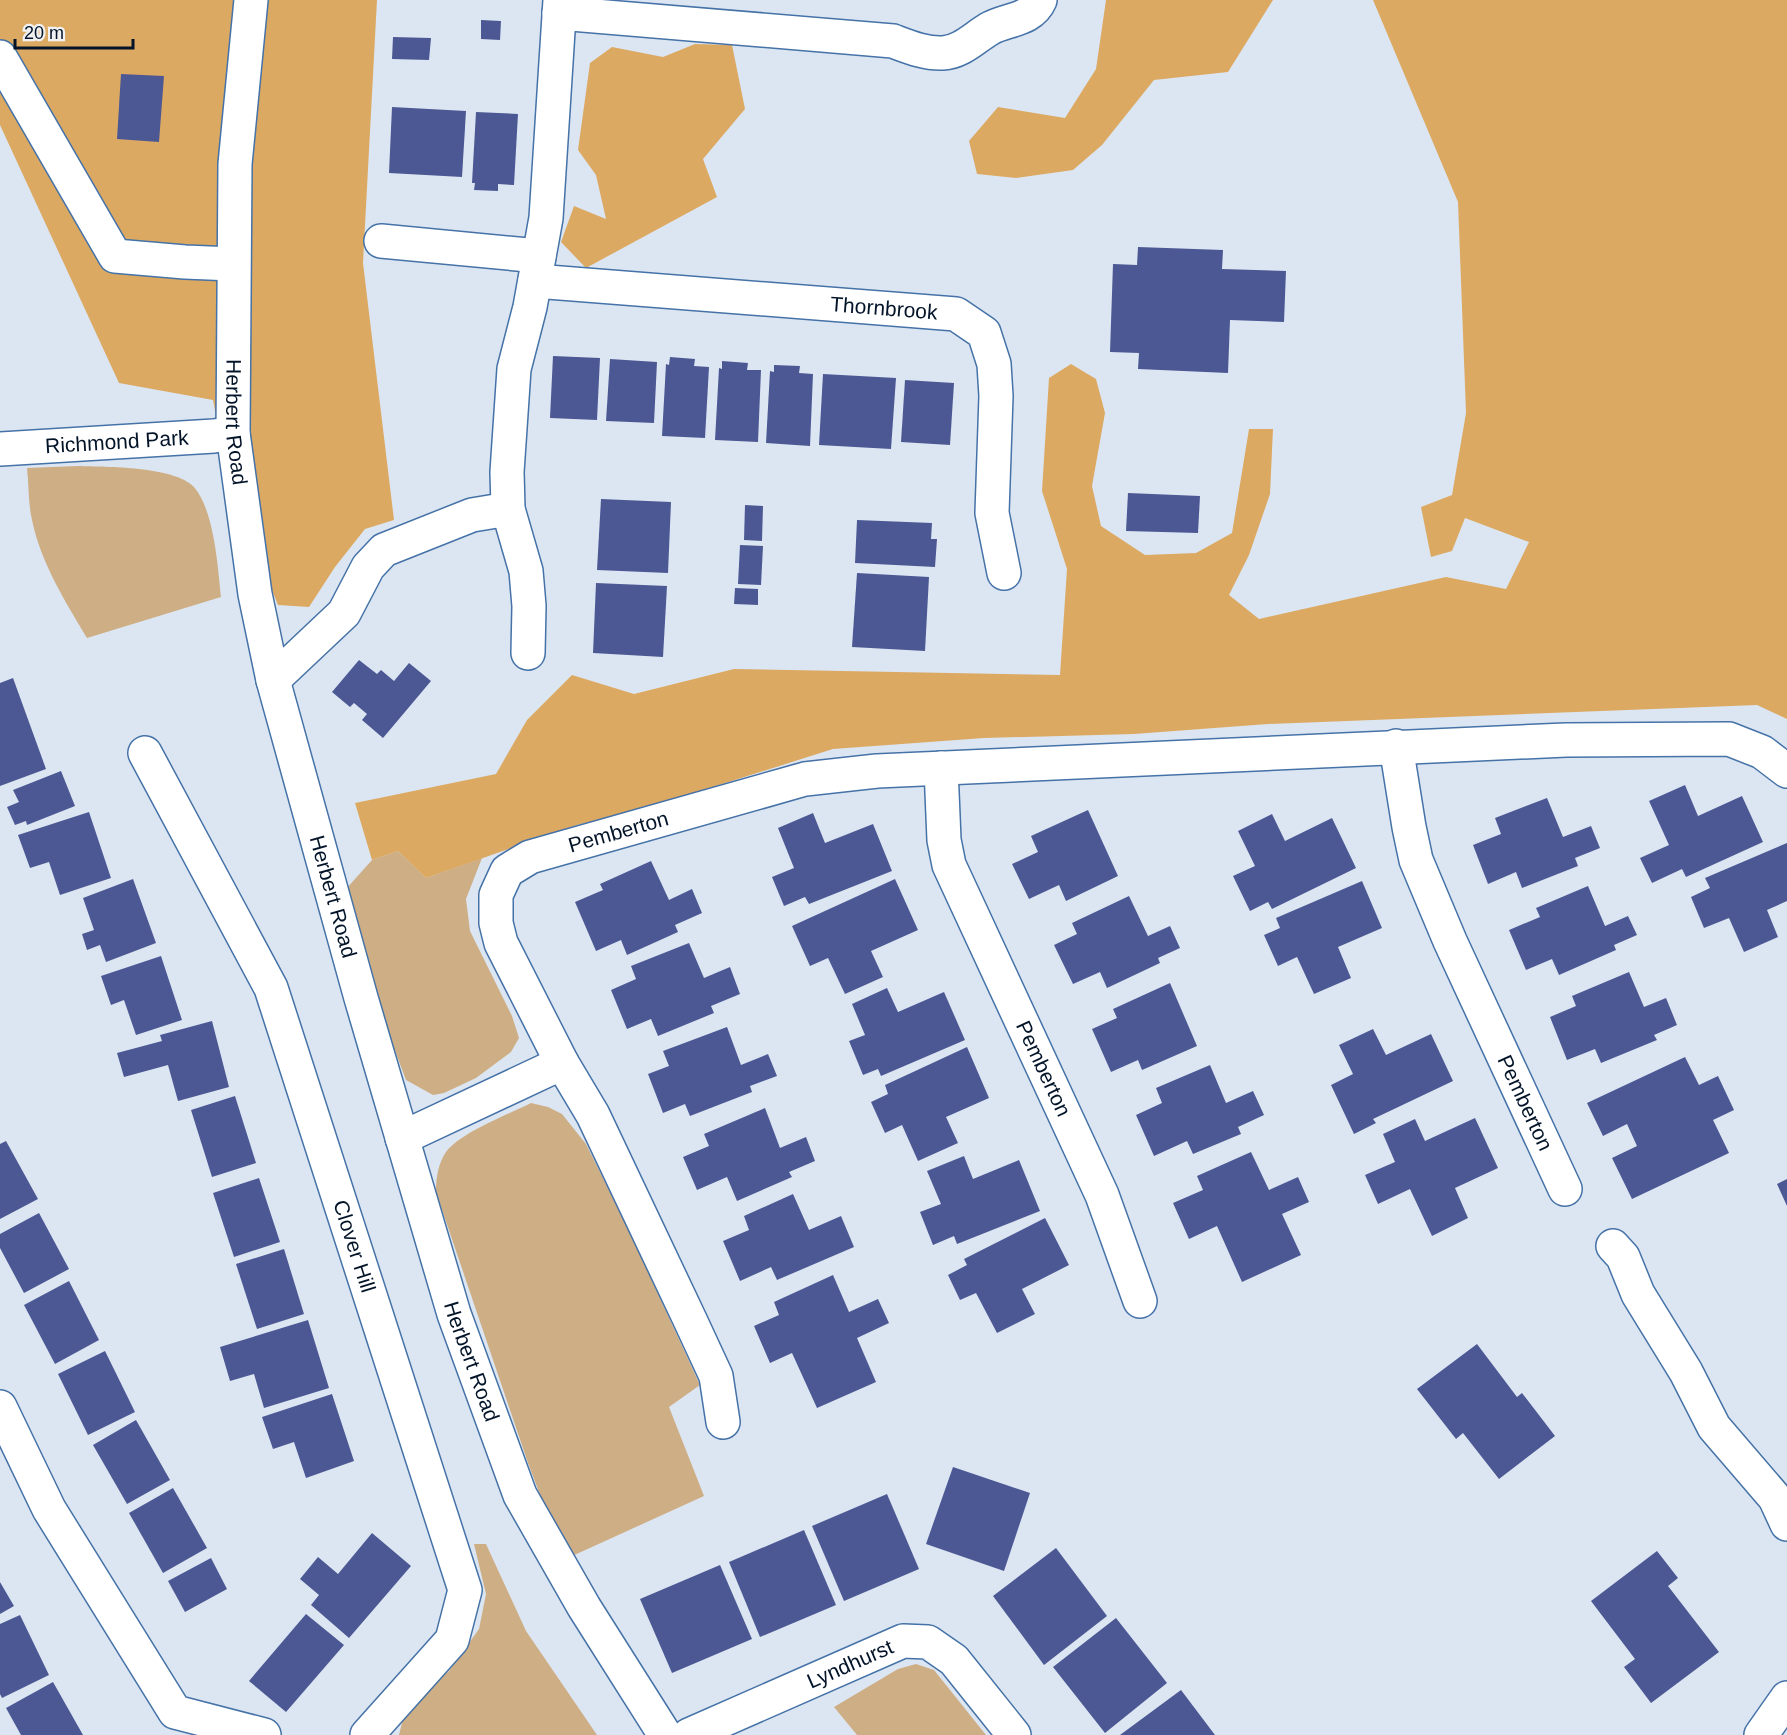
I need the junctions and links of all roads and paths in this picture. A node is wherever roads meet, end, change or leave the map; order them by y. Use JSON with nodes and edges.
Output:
{"nodes":[{"id":1,"x":251,"y":0,"type":"edge"},
{"id":2,"x":1040,"y":0,"type":"edge"},
{"id":3,"x":559,"y":7,"type":"edge"},
{"id":4,"x":0,"y":57,"type":"edge"},
{"id":5,"x":381,"y":241,"type":"dead end"},
{"id":6,"x":233,"y":264,"type":"junction"},
{"id":7,"x":537,"y":268,"type":"junction"},
{"id":8,"x":233,"y":433,"type":"junction"},
{"id":9,"x":0,"y":449,"type":"edge"},
{"id":10,"x":507,"y":508,"type":"junction"},
{"id":11,"x":1005,"y":573,"type":"dead end"},
{"id":12,"x":528,"y":653,"type":"dead end"},
{"id":13,"x":273,"y":680,"type":"junction"},
{"id":14,"x":1396,"y":746,"type":"junction"},
{"id":15,"x":145,"y":753,"type":"dead end"},
{"id":16,"x":941,"y":768,"type":"junction"},
{"id":17,"x":1787,"y":771,"type":"edge"},
{"id":18,"x":562,"y":1063,"type":"junction"},
{"id":19,"x":402,"y":1138,"type":"junction"},
{"id":20,"x":1565,"y":1190,"type":"dead end"},
{"id":21,"x":1613,"y":1246,"type":"dead end"},
{"id":22,"x":1140,"y":1301,"type":"dead end"},
{"id":23,"x":0,"y":1407,"type":"edge"},
{"id":24,"x":723,"y":1422,"type":"dead end"},
{"id":25,"x":1787,"y":1524,"type":"edge"},
{"id":26,"x":1787,"y":1698,"type":"edge"},
{"id":27,"x":264,"y":1735,"type":"edge"},
{"id":28,"x":367,"y":1735,"type":"edge"},
{"id":29,"x":665,"y":1735,"type":"edge"},
{"id":30,"x":689,"y":1735,"type":"edge"},
{"id":31,"x":1014,"y":1735,"type":"edge"},
{"id":32,"x":1761,"y":1735,"type":"edge"}],
"edges":[{"from":1,"to":6,"type":"street","name":"Herbert Road"},
{"from":2,"to":3,"type":"street"},
{"from":3,"to":7,"type":"street"},
{"from":4,"to":6,"type":"street"},
{"from":5,"to":7,"type":"street","name":"Thornbrook"},
{"from":6,"to":8,"type":"street","name":"Herbert Road"},
{"from":7,"to":10,"type":"street"},
{"from":7,"to":11,"type":"street","name":"Thornbrook"},
{"from":8,"to":9,"type":"street","name":"Richmond Park"},
{"from":8,"to":13,"type":"street","name":"Herbert Road"},
{"from":10,"to":12,"type":"street"},
{"from":10,"to":13,"type":"street"},
{"from":13,"to":19,"type":"street","name":"Herbert Road"},
{"from":14,"to":16,"type":"street","name":"Pemberton"},
{"from":14,"to":17,"type":"street","name":"Pemberton"},
{"from":14,"to":20,"type":"street","name":"Pemberton"},
{"from":15,"to":28,"type":"street","name":"Clover Hill"},
{"from":16,"to":18,"type":"street","name":"Pemberton"},
{"from":16,"to":22,"type":"street","name":"Pemberton"},
{"from":18,"to":19,"type":"street"},
{"from":18,"to":24,"type":"street","name":"Pemberton"},
{"from":19,"to":29,"type":"street","name":"Herbert Road"},
{"from":21,"to":25,"type":"street"},
{"from":23,"to":27,"type":"street"},
{"from":26,"to":32,"type":"street"},
{"from":30,"to":31,"type":"street","name":"Lyndhurst"}]}
